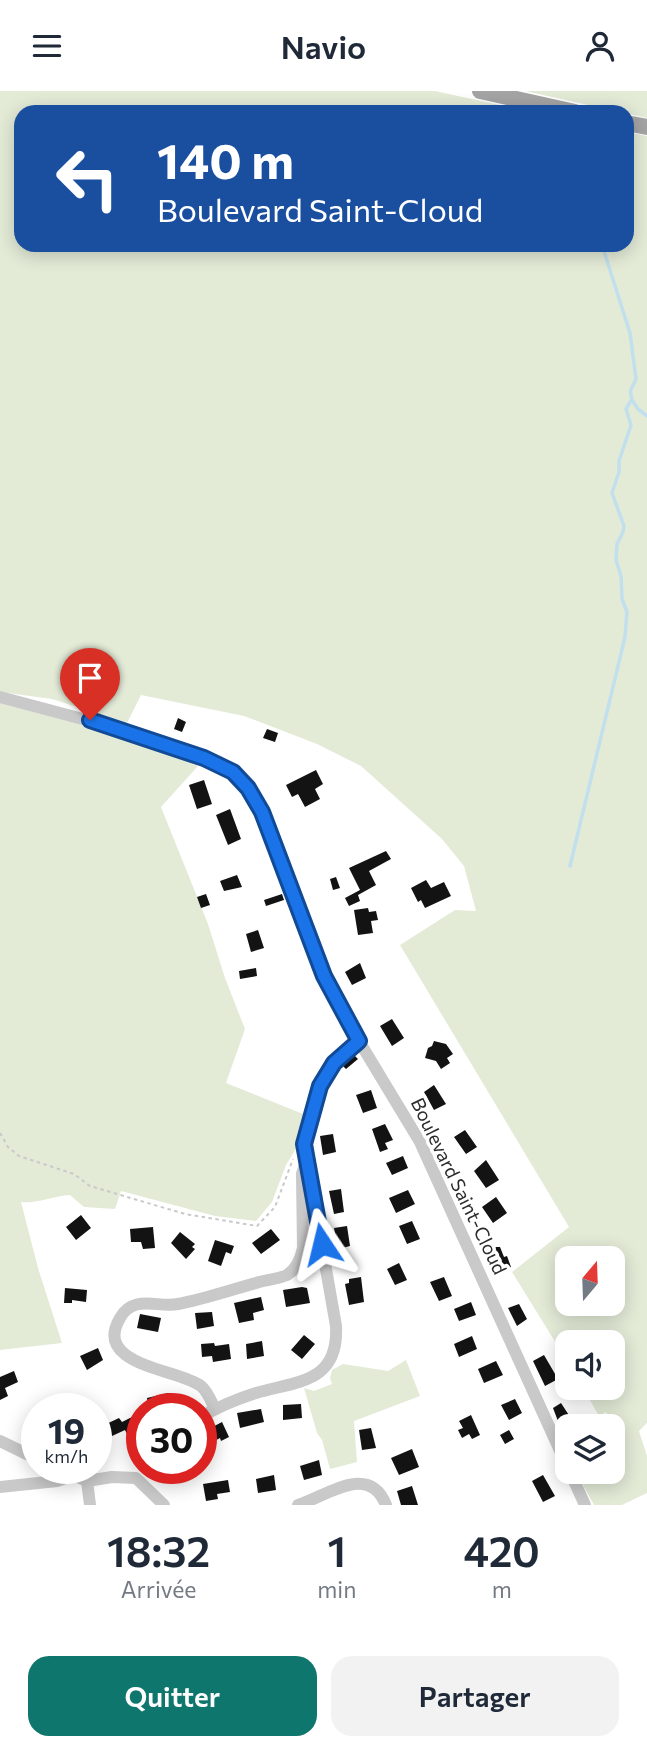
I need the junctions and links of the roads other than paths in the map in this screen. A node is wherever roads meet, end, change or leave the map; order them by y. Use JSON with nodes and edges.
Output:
{"nodes":[{"id":1,"x":480,"y":91,"type":"edge"},
{"id":2,"x":543,"y":105,"type":"edge"},
{"id":3,"x":0,"y":697,"type":"edge"},
{"id":4,"x":359,"y":1041,"type":"junction"},
{"id":5,"x":308,"y":1163,"type":"junction"},
{"id":6,"x":206,"y":1393,"type":"edge"},
{"id":7,"x":217,"y":1408,"type":"edge"},
{"id":8,"x":555,"y":1439,"type":"edge"},
{"id":9,"x":0,"y":1441,"type":"edge"},
{"id":10,"x":21,"y":1451,"type":"edge"},
{"id":11,"x":28,"y":1484,"type":"edge"},
{"id":12,"x":87,"y":1484,"type":"edge"},
{"id":13,"x":148,"y":1484,"type":"edge"},
{"id":14,"x":575,"y":1484,"type":"edge"},
{"id":15,"x":0,"y":1487,"type":"edge"},
{"id":16,"x":90,"y":1505,"type":"edge"},
{"id":17,"x":164,"y":1505,"type":"edge"},
{"id":18,"x":298,"y":1505,"type":"edge"},
{"id":19,"x":386,"y":1505,"type":"edge"},
{"id":20,"x":585,"y":1505,"type":"edge"}],
"edges":[{"from":1,"to":2,"type":"main road"},
{"from":3,"to":4,"type":"street","name":"Boulevard Saint-Cloud"},
{"from":4,"to":5,"type":"street"},
{"from":4,"to":8,"type":"street","name":"Boulevard Saint-Cloud"},
{"from":5,"to":6,"type":"street"},
{"from":5,"to":7,"type":"street"},
{"from":9,"to":10,"type":"street"},
{"from":11,"to":15,"type":"street"},
{"from":12,"to":16,"type":"street"},
{"from":13,"to":17,"type":"street"},
{"from":14,"to":20,"type":"street"},
{"from":18,"to":19,"type":"street"}]}
